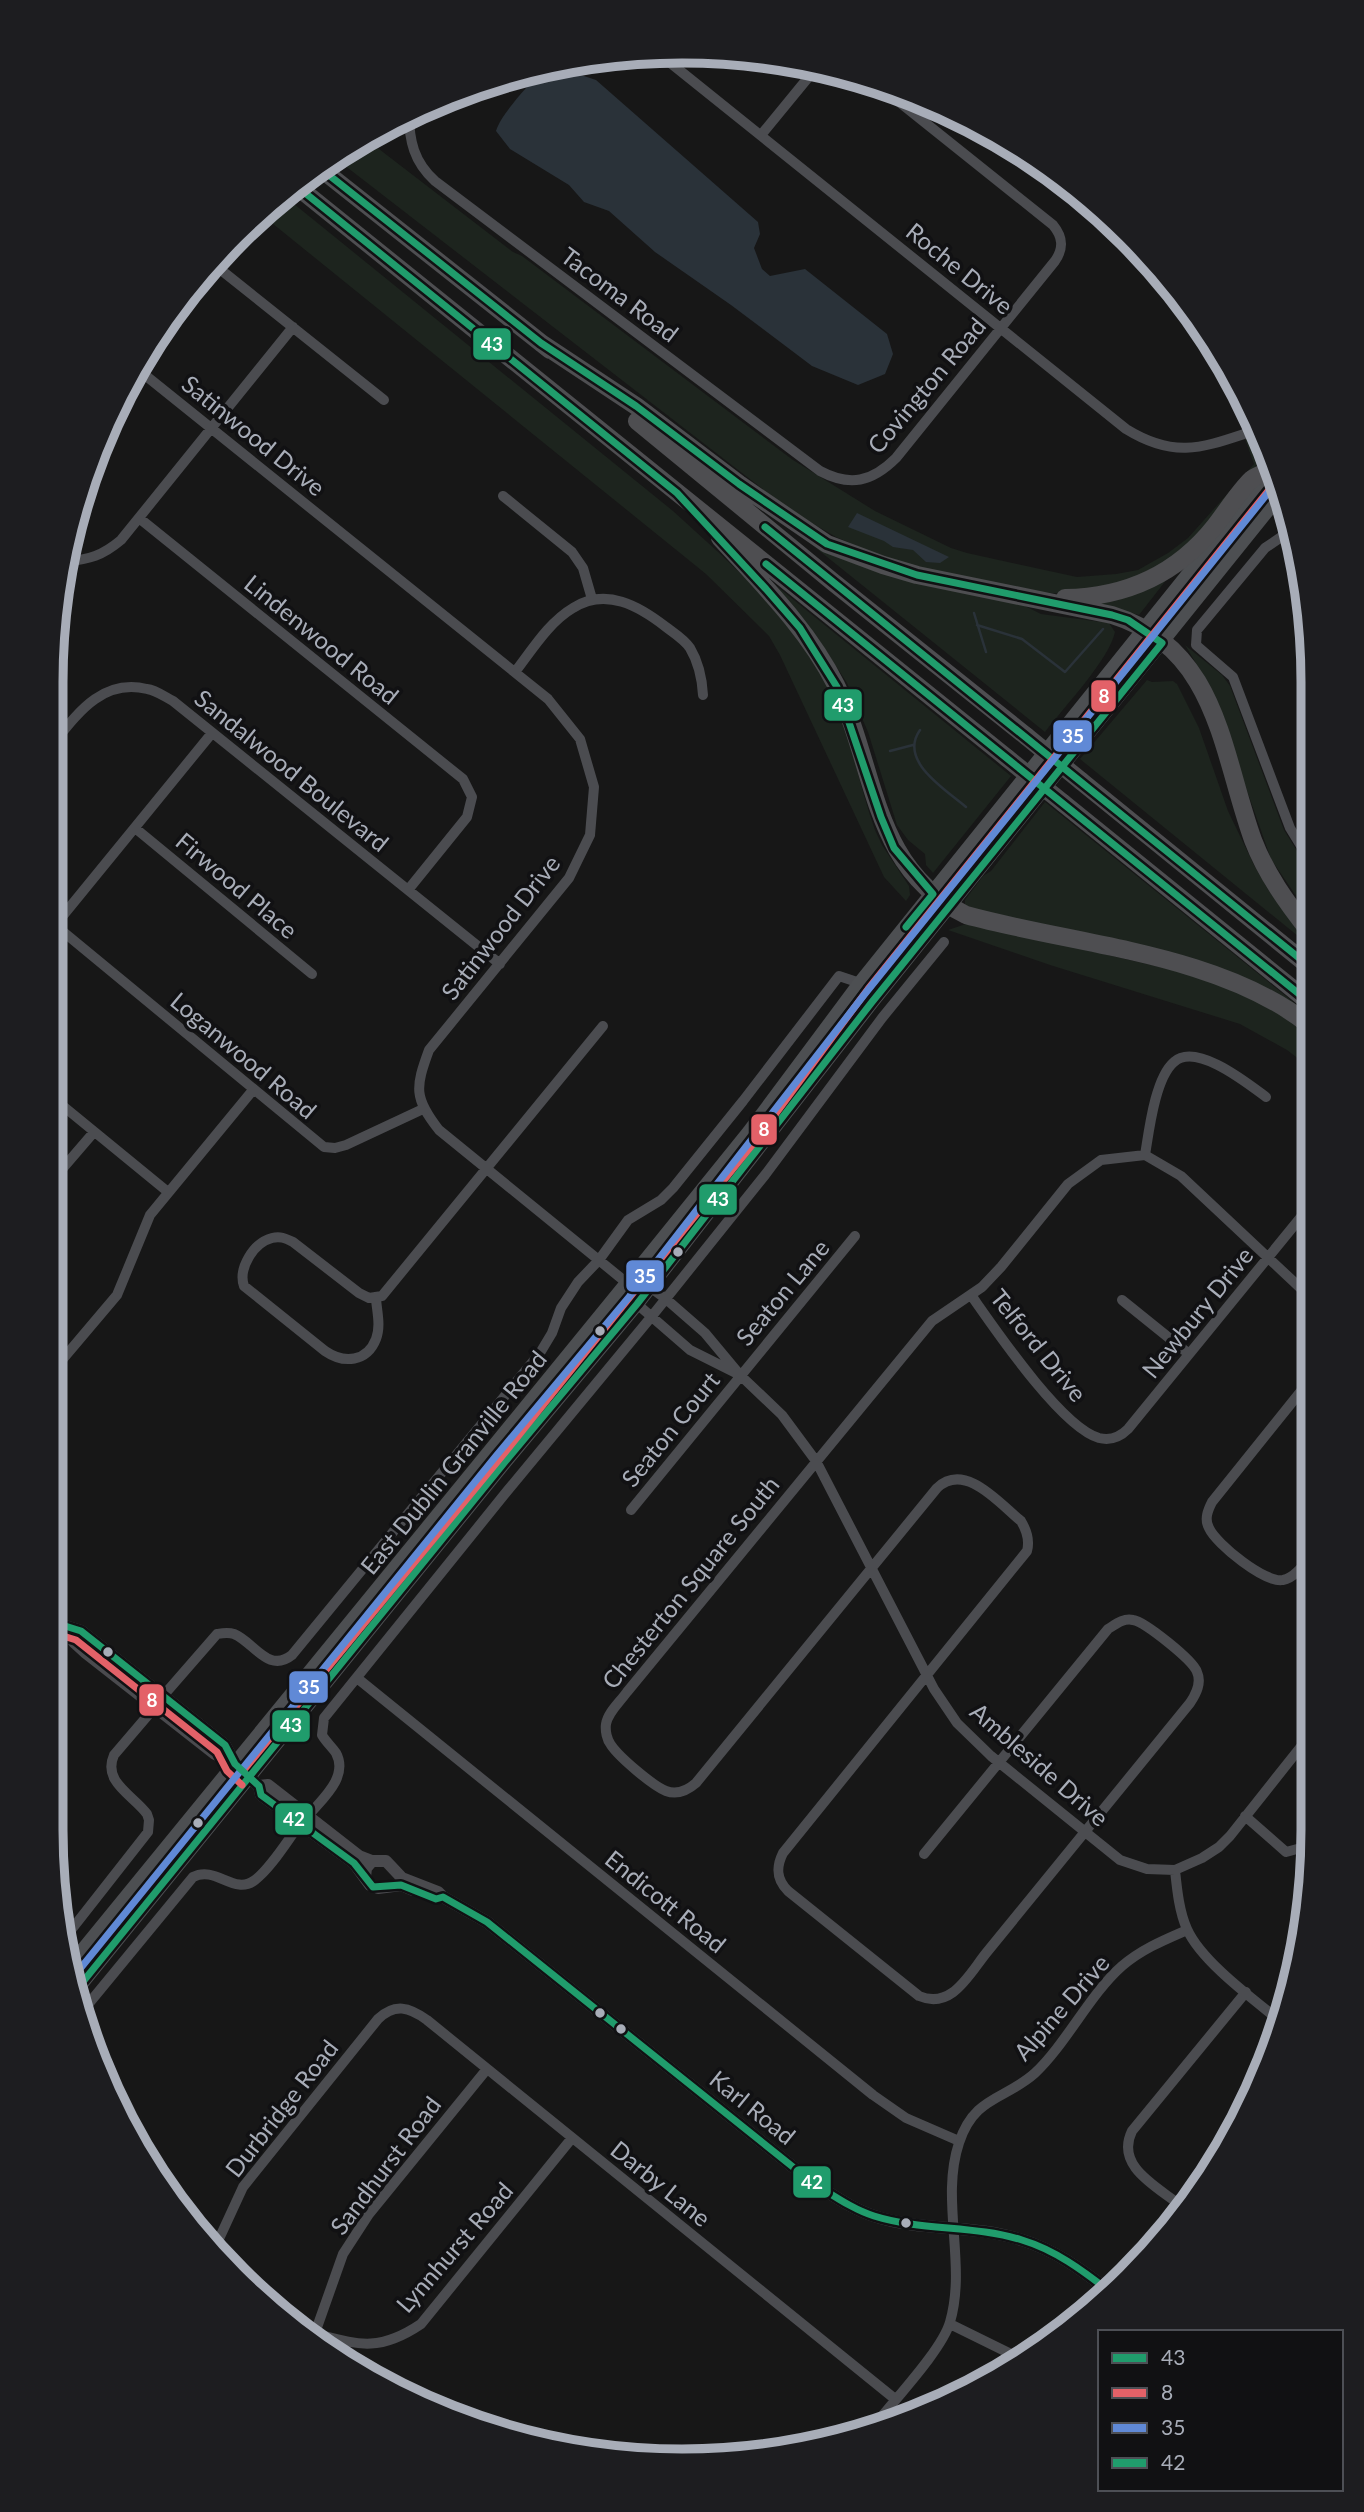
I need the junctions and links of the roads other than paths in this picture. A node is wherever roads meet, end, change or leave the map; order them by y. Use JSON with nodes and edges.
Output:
{"nodes":[{"id":1,"x":673,"y":65,"type":"edge"},
{"id":2,"x":809,"y":76,"type":"edge"},
{"id":3,"x":901,"y":103,"type":"edge"},
{"id":4,"x":410,"y":126,"type":"edge"},
{"id":5,"x":761,"y":135,"type":"junction"},
{"id":6,"x":328,"y":174,"type":"edge"},
{"id":7,"x":304,"y":192,"type":"edge"},
{"id":8,"x":221,"y":270,"type":"edge"},
{"id":9,"x":293,"y":327,"type":"junction"},
{"id":10,"x":1000,"y":328,"type":"junction"},
{"id":11,"x":541,"y":343,"type":"junction"},
{"id":12,"x":145,"y":375,"type":"edge"},
{"id":13,"x":384,"y":400,"type":"dead end"},
{"id":14,"x":211,"y":428,"type":"junction"},
{"id":15,"x":1248,"y":432,"type":"edge"},
{"id":16,"x":1264,"y":473,"type":"edge"},
{"id":17,"x":1266,"y":477,"type":"edge"},
{"id":18,"x":843,"y":480,"type":"joint"},
{"id":19,"x":677,"y":493,"type":"junction"},
{"id":20,"x":503,"y":496,"type":"dead end"},
{"id":21,"x":1274,"y":503,"type":"edge"},
{"id":22,"x":139,"y":518,"type":"junction"},
{"id":23,"x":1283,"y":536,"type":"edge"},
{"id":24,"x":75,"y":561,"type":"edge"},
{"id":25,"x":592,"y":599,"type":"junction"},
{"id":26,"x":1039,"y":599,"type":"junction"},
{"id":27,"x":1145,"y":630,"type":"junction"},
{"id":28,"x":1162,"y":643,"type":"junction"},
{"id":29,"x":515,"y":672,"type":"junction"},
{"id":30,"x":704,"y":695,"type":"dead end"},
{"id":31,"x":63,"y":732,"type":"edge"},
{"id":32,"x":212,"y":733,"type":"junction"},
{"id":33,"x":135,"y":828,"type":"junction"},
{"id":34,"x":1301,"y":846,"type":"edge"},
{"id":35,"x":408,"y":890,"type":"junction"},
{"id":36,"x":933,"y":894,"type":"junction"},
{"id":37,"x":949,"y":907,"type":"junction"},
{"id":38,"x":63,"y":915,"type":"edge"},
{"id":39,"x":1301,"y":921,"type":"edge"},
{"id":40,"x":63,"y":935,"type":"edge"},
{"id":41,"x":944,"y":942,"type":"dead end"},
{"id":42,"x":1301,"y":960,"type":"edge"},
{"id":43,"x":500,"y":964,"type":"junction"},
{"id":44,"x":312,"y":974,"type":"dead end"},
{"id":45,"x":860,"y":983,"type":"junction"},
{"id":46,"x":1301,"y":996,"type":"edge"},
{"id":47,"x":1301,"y":1020,"type":"edge"},
{"id":48,"x":603,"y":1026,"type":"dead end"},
{"id":49,"x":253,"y":1090,"type":"junction"},
{"id":50,"x":1266,"y":1097,"type":"dead end"},
{"id":51,"x":63,"y":1106,"type":"edge"},
{"id":52,"x":423,"y":1109,"type":"junction"},
{"id":53,"x":780,"y":1120,"type":"junction"},
{"id":54,"x":795,"y":1131,"type":"junction"},
{"id":55,"x":94,"y":1132,"type":"junction"},
{"id":56,"x":1144,"y":1156,"type":"junction"},
{"id":57,"x":63,"y":1168,"type":"edge"},
{"id":58,"x":488,"y":1169,"type":"junction"},
{"id":59,"x":168,"y":1192,"type":"junction"},
{"id":60,"x":1301,"y":1217,"type":"edge"},
{"id":61,"x":855,"y":1236,"type":"dead end"},
{"id":62,"x":1268,"y":1258,"type":"junction"},
{"id":63,"x":599,"y":1260,"type":"junction"},
{"id":64,"x":627,"y":1283,"type":"junction"},
{"id":65,"x":650,"y":1287,"type":"junction"},
{"id":66,"x":1301,"y":1289,"type":"edge"},
{"id":67,"x":971,"y":1295,"type":"junction"},
{"id":68,"x":376,"y":1299,"type":"junction"},
{"id":69,"x":666,"y":1299,"type":"junction"},
{"id":70,"x":1122,"y":1300,"type":"dead end"},
{"id":71,"x":637,"y":1304,"type":"junction"},
{"id":72,"x":652,"y":1317,"type":"junction"},
{"id":73,"x":1189,"y":1354,"type":"junction"},
{"id":74,"x":63,"y":1359,"type":"edge"},
{"id":75,"x":740,"y":1375,"type":"junction"},
{"id":76,"x":1301,"y":1391,"type":"edge"},
{"id":77,"x":1112,"y":1439,"type":"joint"},
{"id":78,"x":816,"y":1461,"type":"junction"},
{"id":79,"x":631,"y":1510,"type":"dead end"},
{"id":80,"x":1301,"y":1567,"type":"edge"},
{"id":81,"x":872,"y":1568,"type":"junction"},
{"id":82,"x":65,"y":1626,"type":"joint"},
{"id":83,"x":63,"y":1628,"type":"edge"},
{"id":84,"x":928,"y":1675,"type":"junction"},
{"id":85,"x":357,"y":1678,"type":"junction"},
{"id":86,"x":159,"y":1701,"type":"junction"},
{"id":87,"x":1301,"y":1746,"type":"edge"},
{"id":88,"x":998,"y":1762,"type":"junction"},
{"id":89,"x":235,"y":1764,"type":"junction"},
{"id":90,"x":254,"y":1782,"type":"junction"},
{"id":91,"x":1245,"y":1816,"type":"junction"},
{"id":92,"x":304,"y":1820,"type":"junction"},
{"id":93,"x":1085,"y":1832,"type":"junction"},
{"id":94,"x":1301,"y":1848,"type":"edge"},
{"id":95,"x":924,"y":1854,"type":"dead end"},
{"id":96,"x":372,"y":1861,"type":"junction"},
{"id":97,"x":1175,"y":1870,"type":"junction"},
{"id":98,"x":393,"y":1871,"type":"junction"},
{"id":99,"x":365,"y":1877,"type":"junction"},
{"id":100,"x":387,"y":1886,"type":"junction"},
{"id":101,"x":443,"y":1897,"type":"junction"},
{"id":102,"x":71,"y":1930,"type":"edge"},
{"id":103,"x":1187,"y":1930,"type":"junction"},
{"id":104,"x":77,"y":1958,"type":"edge"},
{"id":105,"x":82,"y":1983,"type":"edge"},
{"id":106,"x":1245,"y":1992,"type":"junction"},
{"id":107,"x":88,"y":2003,"type":"edge"},
{"id":108,"x":396,"y":2008,"type":"joint"},
{"id":109,"x":1272,"y":2015,"type":"edge"},
{"id":110,"x":486,"y":2068,"type":"junction"},
{"id":111,"x":572,"y":2138,"type":"junction"},
{"id":112,"x":959,"y":2141,"type":"junction"},
{"id":113,"x":1176,"y":2202,"type":"edge"},
{"id":114,"x":954,"y":2227,"type":"junction"},
{"id":115,"x":219,"y":2240,"type":"edge"},
{"id":116,"x":1101,"y":2285,"type":"edge"},
{"id":117,"x":950,"y":2324,"type":"junction"},
{"id":118,"x":313,"y":2327,"type":"edge"},
{"id":119,"x":327,"y":2337,"type":"edge"},
{"id":120,"x":1011,"y":2354,"type":"edge"},
{"id":121,"x":895,"y":2399,"type":"junction"},
{"id":122,"x":882,"y":2416,"type":"edge"}],
"edges":[{"from":1,"to":5,"type":"street","name":"Roche Drive"},
{"from":2,"to":5,"type":"street"},
{"from":3,"to":10,"type":"street","name":"Covington Road"},
{"from":4,"to":18,"type":"street","name":"Tacoma Road"},
{"from":5,"to":10,"type":"street","name":"Roche Drive"},
{"from":6,"to":11,"type":"highway"},
{"from":7,"to":19,"type":"highway"},
{"from":8,"to":9,"type":"street"},
{"from":9,"to":13,"type":"street"},
{"from":9,"to":14,"type":"street"},
{"from":10,"to":15,"type":"street","name":"Roche Drive"},
{"from":10,"to":18,"type":"street","name":"Covington Road"},
{"from":11,"to":26,"type":"highway"},
{"from":11,"to":42,"type":"highway","bridge":true},
{"from":12,"to":14,"type":"street","name":"Satinwood Drive"},
{"from":14,"to":22,"type":"street"},
{"from":14,"to":29,"type":"street","name":"Satinwood Drive"},
{"from":16,"to":26,"type":"highway"},
{"from":17,"to":27,"type":"main road","name":"East Dublin Granville Road"},
{"from":19,"to":36,"type":"highway"},
{"from":19,"to":46,"type":"highway","bridge":true},
{"from":20,"to":25,"type":"street"},
{"from":21,"to":28,"type":"main road","name":"East Dublin Granville Road"},
{"from":22,"to":24,"type":"street"},
{"from":22,"to":35,"type":"street","name":"Lindenwood Road"},
{"from":23,"to":34,"type":"street"},
{"from":25,"to":29,"type":"street"},
{"from":25,"to":30,"type":"street"},
{"from":26,"to":27,"type":"highway"},
{"from":27,"to":28,"type":"highway"},
{"from":27,"to":36,"type":"main road","name":"East Dublin Granville Road"},
{"from":28,"to":37,"type":"main road","name":"East Dublin Granville Road"},
{"from":28,"to":39,"type":"highway"},
{"from":29,"to":43,"type":"street","name":"Satinwood Drive"},
{"from":31,"to":32,"type":"street","name":"Sandalwood Boulevard"},
{"from":32,"to":33,"type":"street"},
{"from":32,"to":35,"type":"street","name":"Sandalwood Boulevard"},
{"from":33,"to":38,"type":"street"},
{"from":33,"to":44,"type":"street","name":"Firwood Place"},
{"from":35,"to":43,"type":"street","name":"Sandalwood Boulevard"},
{"from":36,"to":37,"type":"highway"},
{"from":36,"to":45,"type":"main road","name":"East Dublin Granville Road"},
{"from":37,"to":47,"type":"highway"},
{"from":37,"to":53,"type":"main road","name":"East Dublin Granville Road"},
{"from":40,"to":49,"type":"street","name":"Loganwood Road"},
{"from":41,"to":54,"type":"street"},
{"from":43,"to":52,"type":"street","name":"Satinwood Drive"},
{"from":45,"to":63,"type":"street","name":"East Dublin Granville Road"},
{"from":45,"to":64,"type":"main road","name":"East Dublin Granville Road"},
{"from":48,"to":58,"type":"street"},
{"from":49,"to":52,"type":"street","name":"Loganwood Road"},
{"from":49,"to":59,"type":"street"},
{"from":50,"to":56,"type":"street"},
{"from":51,"to":55,"type":"street"},
{"from":52,"to":58,"type":"street"},
{"from":53,"to":54,"type":"street"},
{"from":53,"to":65,"type":"main road","name":"East Dublin Granville Road"},
{"from":54,"to":69,"type":"street"},
{"from":55,"to":57,"type":"street"},
{"from":55,"to":59,"type":"street"},
{"from":56,"to":62,"type":"street"},
{"from":56,"to":67,"type":"street","name":"Chesterton Square South"},
{"from":58,"to":63,"type":"street"},
{"from":58,"to":68,"type":"street"},
{"from":59,"to":74,"type":"street"},
{"from":60,"to":62,"type":"street","name":"Newbury Drive"},
{"from":61,"to":75,"type":"street","name":"Seaton Lane"},
{"from":62,"to":66,"type":"street"},
{"from":62,"to":73,"type":"street","name":"Newbury Drive"},
{"from":63,"to":64,"type":"street"},
{"from":63,"to":86,"type":"street","name":"East Dublin Granville Road"},
{"from":64,"to":65,"type":"street","name":"Ambleside Drive"},
{"from":64,"to":71,"type":"street","name":"Ambleside Drive"},
{"from":64,"to":89,"type":"main road","name":"East Dublin Granville Road"},
{"from":65,"to":69,"type":"street","name":"Ambleside Drive"},
{"from":65,"to":71,"type":"main road","name":"East Dublin Granville Road"},
{"from":67,"to":77,"type":"street","name":"Telford Drive"},
{"from":67,"to":78,"type":"street","name":"Chesterton Square South"},
{"from":68,"to":68,"type":"street"},
{"from":69,"to":72,"type":"street"},
{"from":69,"to":75,"type":"street","name":"Ambleside Drive"},
{"from":70,"to":73,"type":"street"},
{"from":71,"to":72,"type":"street","name":"Ambleside Drive"},
{"from":71,"to":90,"type":"main road","name":"East Dublin Granville Road"},
{"from":72,"to":75,"type":"street","name":"Ambleside Drive"},
{"from":72,"to":85,"type":"street"},
{"from":73,"to":77,"type":"street","name":"Newbury Drive"},
{"from":75,"to":78,"type":"street","name":"Ambleside Drive"},
{"from":75,"to":79,"type":"street","name":"Seaton Court"},
{"from":76,"to":80,"type":"street"},
{"from":78,"to":81,"type":"street","name":"Ambleside Drive"},
{"from":78,"to":81,"type":"street","name":"Chesterton Square South"},
{"from":81,"to":84,"type":"street","name":"Ambleside Drive"},
{"from":81,"to":84,"type":"street"},
{"from":82,"to":83,"type":"street"},
{"from":82,"to":86,"type":"street"},
{"from":84,"to":88,"type":"street","name":"Ambleside Drive"},
{"from":84,"to":93,"type":"street"},
{"from":85,"to":92,"type":"street"},
{"from":85,"to":112,"type":"street","name":"Endicott Road"},
{"from":86,"to":89,"type":"street"},
{"from":86,"to":102,"type":"street","name":"East Dublin Granville Road"},
{"from":87,"to":91,"type":"street"},
{"from":88,"to":93,"type":"street","name":"Ambleside Drive"},
{"from":88,"to":93,"type":"street"},
{"from":88,"to":95,"type":"street"},
{"from":89,"to":90,"type":"street"},
{"from":89,"to":104,"type":"main road","name":"East Dublin Granville Road"},
{"from":90,"to":92,"type":"street"},
{"from":90,"to":105,"type":"main road","name":"East Dublin Granville Road"},
{"from":91,"to":94,"type":"street"},
{"from":91,"to":97,"type":"street"},
{"from":92,"to":96,"type":"street"},
{"from":92,"to":99,"type":"street"},
{"from":92,"to":107,"type":"street"},
{"from":93,"to":97,"type":"street","name":"Ambleside Drive"},
{"from":96,"to":98,"type":"street"},
{"from":96,"to":99,"type":"street"},
{"from":97,"to":103,"type":"street"},
{"from":98,"to":100,"type":"street"},
{"from":98,"to":101,"type":"street","name":"Karl Road"},
{"from":99,"to":100,"type":"street"},
{"from":100,"to":101,"type":"street","name":"Karl Road"},
{"from":101,"to":114,"type":"street","name":"Karl Road"},
{"from":103,"to":106,"type":"street"},
{"from":103,"to":112,"type":"street","name":"Alpine Drive"},
{"from":106,"to":109,"type":"street"},
{"from":106,"to":113,"type":"street"},
{"from":108,"to":110,"type":"street","name":"Darby Lane"},
{"from":108,"to":115,"type":"street","name":"Durbridge Road"},
{"from":110,"to":111,"type":"street","name":"Darby Lane"},
{"from":110,"to":118,"type":"street","name":"Sandhurst Road"},
{"from":111,"to":119,"type":"street","name":"Lynnhurst Road"},
{"from":111,"to":121,"type":"street","name":"Darby Lane"},
{"from":112,"to":114,"type":"street","name":"Alpine Drive"},
{"from":114,"to":116,"type":"street","name":"Karl Road"},
{"from":114,"to":117,"type":"street","name":"Alpine Drive"},
{"from":117,"to":120,"type":"street"},
{"from":117,"to":121,"type":"street","name":"Alpine Drive"},
{"from":121,"to":122,"type":"street","name":"Alpine Drive"}]}
